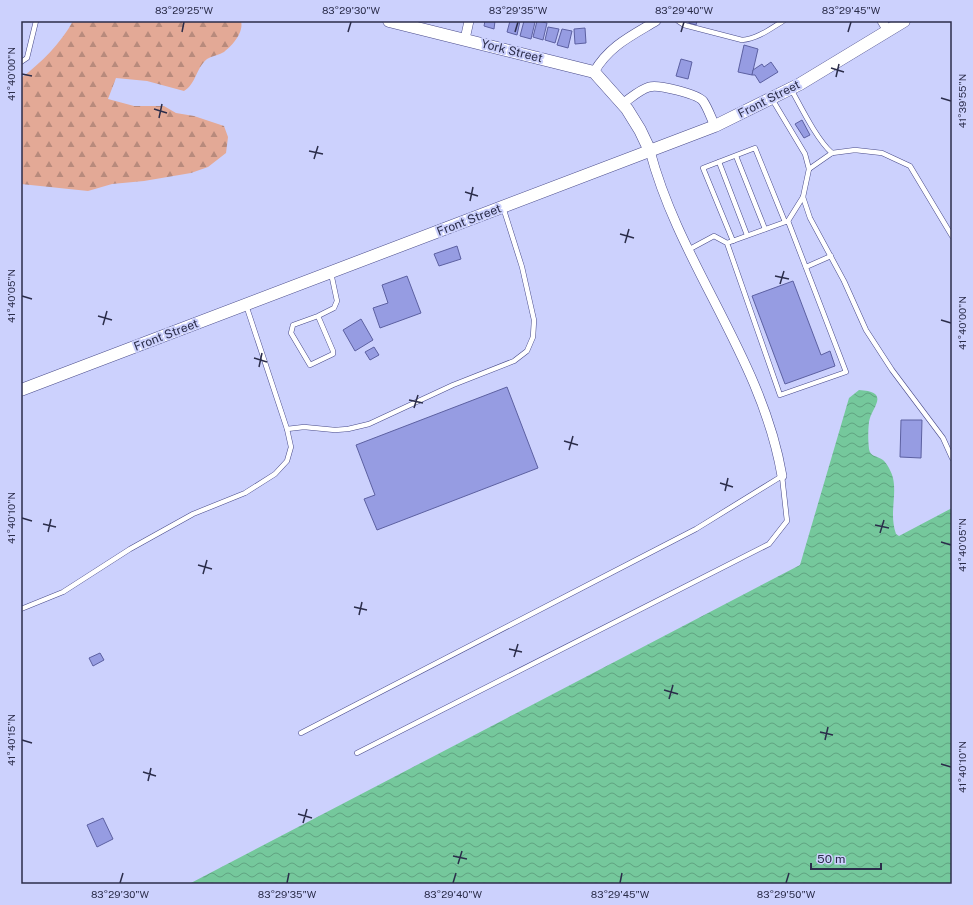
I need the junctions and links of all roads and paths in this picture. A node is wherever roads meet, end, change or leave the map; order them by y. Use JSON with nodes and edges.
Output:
{"nodes":[{"id":1,"x":36,"y":21,"type":"edge"},
{"id":2,"x":389,"y":21,"type":"edge"},
{"id":3,"x":469,"y":21,"type":"edge"},
{"id":4,"x":656,"y":21,"type":"edge"},
{"id":5,"x":678,"y":21,"type":"edge"},
{"id":6,"x":783,"y":21,"type":"edge"},
{"id":7,"x":904,"y":21,"type":"edge"},
{"id":8,"x":885,"y":26,"type":"edge"},
{"id":9,"x":465,"y":39,"type":"junction"},
{"id":10,"x":21,"y":62,"type":"edge"},
{"id":11,"x":594,"y":72,"type":"junction"},
{"id":12,"x":791,"y":88,"type":"junction"},
{"id":13,"x":772,"y":99,"type":"junction"},
{"id":14,"x":622,"y":104,"type":"junction"},
{"id":15,"x":715,"y":126,"type":"junction"},
{"id":16,"x":650,"y":151,"type":"junction"},
{"id":17,"x":832,"y":153,"type":"junction"},
{"id":18,"x":736,"y":156,"type":"junction"},
{"id":19,"x":720,"y":162,"type":"junction"},
{"id":20,"x":809,"y":169,"type":"junction"},
{"id":21,"x":803,"y":197,"type":"junction"},
{"id":22,"x":503,"y":207,"type":"junction"},
{"id":23,"x":786,"y":221,"type":"junction"},
{"id":24,"x":765,"y":229,"type":"junction"},
{"id":25,"x":747,"y":235,"type":"junction"},
{"id":26,"x":952,"y":236,"type":"edge"},
{"id":27,"x":730,"y":242,"type":"junction"},
{"id":28,"x":688,"y":250,"type":"junction"},
{"id":29,"x":831,"y":256,"type":"junction"},
{"id":30,"x":806,"y":267,"type":"junction"},
{"id":31,"x":330,"y":273,"type":"junction"},
{"id":32,"x":246,"y":305,"type":"junction"},
{"id":33,"x":318,"y":316,"type":"junction"},
{"id":34,"x":21,"y":390,"type":"edge"},
{"id":35,"x":287,"y":429,"type":"junction"},
{"id":36,"x":952,"y":458,"type":"edge"},
{"id":37,"x":782,"y":476,"type":"junction"},
{"id":38,"x":21,"y":609,"type":"edge"},
{"id":39,"x":301,"y":733,"type":"dead end"},
{"id":40,"x":357,"y":753,"type":"dead end"}],
"edges":[{"from":1,"to":10,"type":"lane"},
{"from":2,"to":9,"type":"street","name":"York Street"},
{"from":3,"to":9,"type":"street"},
{"from":4,"to":11,"type":"street"},
{"from":5,"to":6,"type":"lane"},
{"from":7,"to":8,"type":"street","name":"Front Street"},
{"from":8,"to":12,"type":"street","name":"Front Street"},
{"from":9,"to":11,"type":"street","name":"York Street"},
{"from":11,"to":14,"type":"street"},
{"from":12,"to":13,"type":"street","name":"Front Street"},
{"from":12,"to":17,"type":"lane"},
{"from":13,"to":15,"type":"street","name":"Front Street"},
{"from":13,"to":20,"type":"lane"},
{"from":14,"to":15,"type":"street"},
{"from":14,"to":16,"type":"street"},
{"from":15,"to":16,"type":"street","name":"Front Street"},
{"from":16,"to":22,"type":"street","name":"Front Street"},
{"from":16,"to":28,"type":"street"},
{"from":17,"to":20,"type":"lane"},
{"from":17,"to":26,"type":"lane"},
{"from":18,"to":19,"type":"lane"},
{"from":18,"to":23,"type":"lane"},
{"from":18,"to":24,"type":"lane"},
{"from":19,"to":25,"type":"lane"},
{"from":19,"to":27,"type":"lane"},
{"from":20,"to":21,"type":"lane"},
{"from":21,"to":23,"type":"lane"},
{"from":21,"to":29,"type":"lane"},
{"from":22,"to":31,"type":"street","name":"Front Street"},
{"from":22,"to":35,"type":"lane"},
{"from":23,"to":24,"type":"lane"},
{"from":23,"to":30,"type":"lane"},
{"from":24,"to":25,"type":"lane"},
{"from":25,"to":27,"type":"lane"},
{"from":27,"to":28,"type":"lane"},
{"from":27,"to":30,"type":"lane"},
{"from":28,"to":37,"type":"street"},
{"from":29,"to":30,"type":"lane"},
{"from":29,"to":36,"type":"lane"},
{"from":31,"to":32,"type":"street","name":"Front Street"},
{"from":31,"to":33,"type":"lane"},
{"from":32,"to":34,"type":"street","name":"Front Street"},
{"from":32,"to":35,"type":"lane"},
{"from":33,"to":33,"type":"lane"},
{"from":35,"to":38,"type":"lane"},
{"from":37,"to":39,"type":"lane"},
{"from":37,"to":40,"type":"lane"}]}
